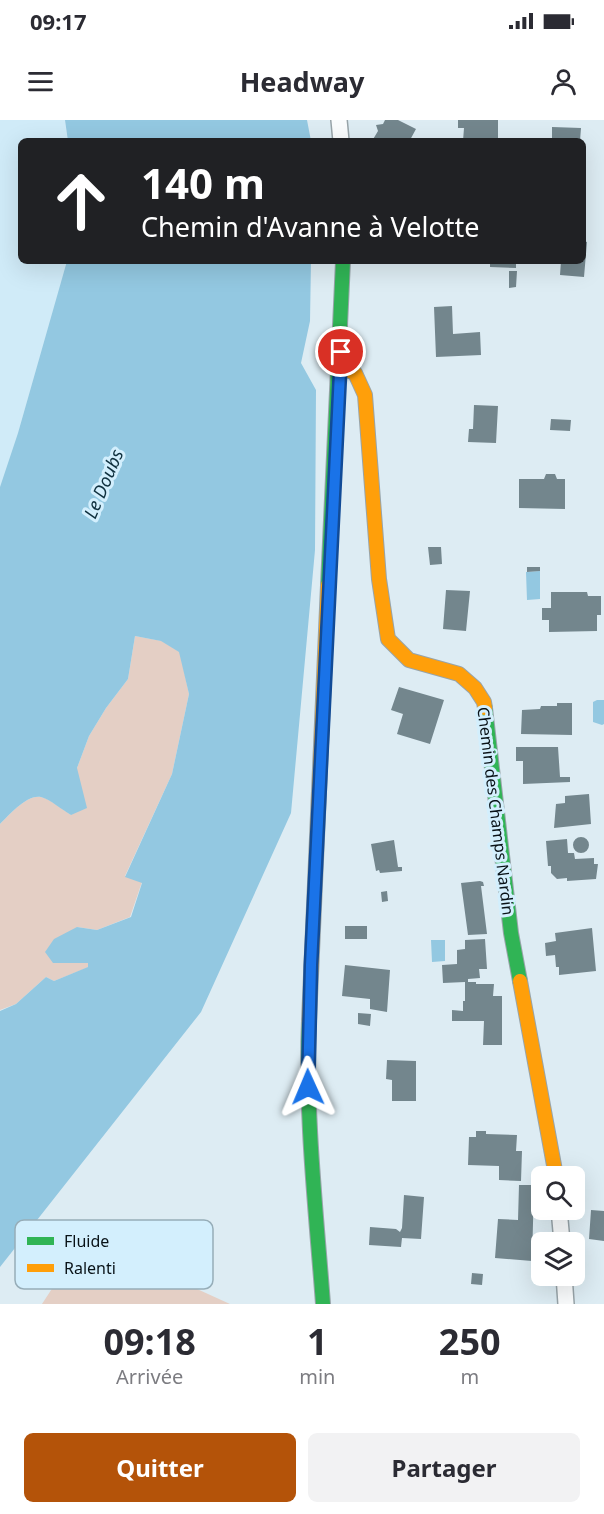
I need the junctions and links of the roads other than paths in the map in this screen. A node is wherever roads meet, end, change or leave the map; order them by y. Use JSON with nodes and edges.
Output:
{"nodes":[{"id":1,"x":339,"y":120,"type":"edge"},
{"id":2,"x":341,"y":138,"type":"edge"},
{"id":3,"x":344,"y":264,"type":"edge"},
{"id":4,"x":340,"y":367,"type":"junction"},
{"id":5,"x":554,"y":1166,"type":"edge"},
{"id":6,"x":565,"y":1286,"type":"edge"},
{"id":7,"x":323,"y":1304,"type":"edge"},
{"id":8,"x":566,"y":1304,"type":"edge"}],
"edges":[{"from":1,"to":2,"type":"street"},
{"from":3,"to":4,"type":"street"},
{"from":4,"to":5,"type":"street","name":"Chemin des Champs Nardin"},
{"from":4,"to":7,"type":"street"},
{"from":6,"to":8,"type":"street"}]}
